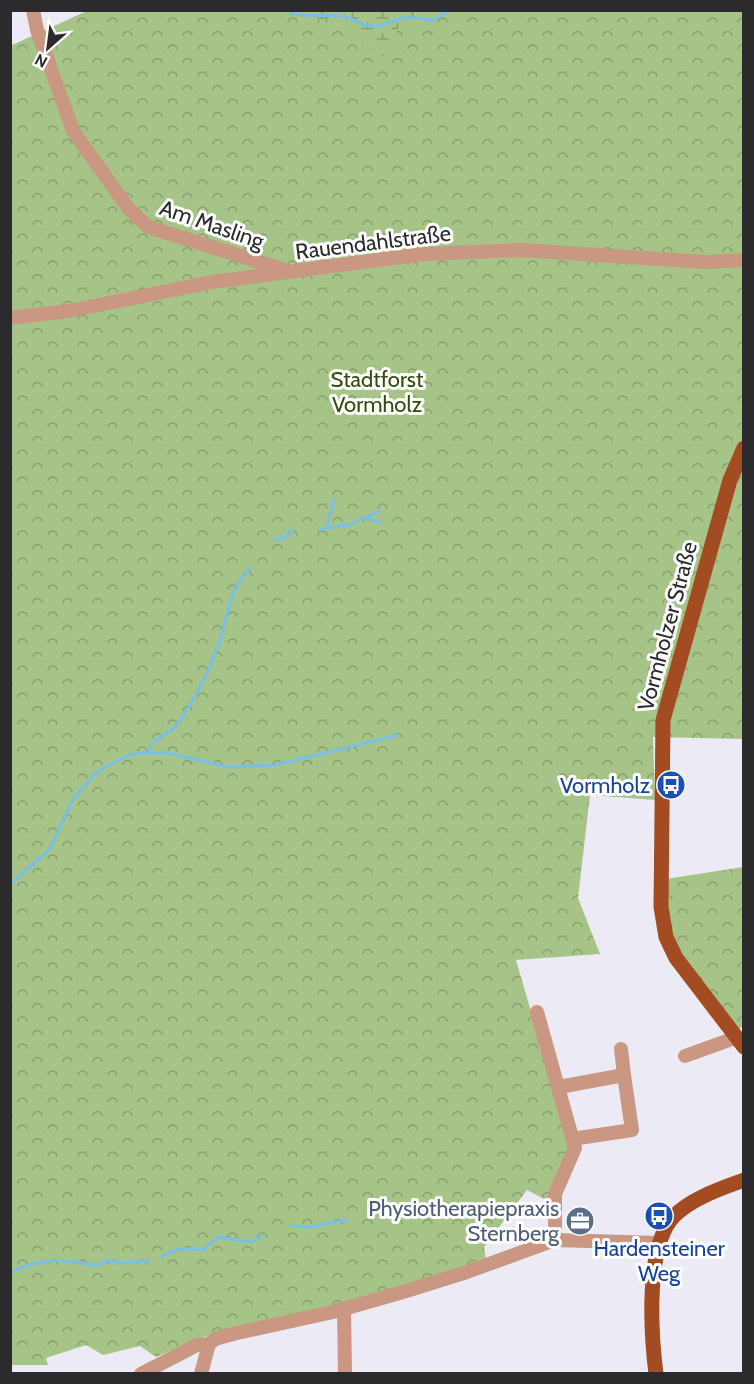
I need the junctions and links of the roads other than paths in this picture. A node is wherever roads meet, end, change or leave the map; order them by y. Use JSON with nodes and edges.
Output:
{"nodes":[{"id":1,"x":33,"y":10,"type":"edge"},
{"id":2,"x":744,"y":260,"type":"edge"},
{"id":3,"x":293,"y":273,"type":"junction"},
{"id":4,"x":10,"y":318,"type":"edge"},
{"id":5,"x":744,"y":448,"type":"edge"},
{"id":6,"x":537,"y":1012,"type":"dead end"},
{"id":7,"x":739,"y":1043,"type":"edge"},
{"id":8,"x":621,"y":1049,"type":"dead end"},
{"id":9,"x":685,"y":1056,"type":"dead end"},
{"id":10,"x":624,"y":1076,"type":"junction"},
{"id":11,"x":559,"y":1087,"type":"junction"},
{"id":12,"x":572,"y":1139,"type":"junction"},
{"id":13,"x":744,"y":1180,"type":"edge"},
{"id":14,"x":555,"y":1240,"type":"junction"},
{"id":15,"x":658,"y":1243,"type":"junction"},
{"id":16,"x":344,"y":1309,"type":"junction"},
{"id":17,"x":209,"y":1344,"type":"junction"},
{"id":18,"x":141,"y":1374,"type":"edge"},
{"id":19,"x":201,"y":1374,"type":"edge"},
{"id":20,"x":345,"y":1374,"type":"edge"},
{"id":21,"x":656,"y":1374,"type":"edge"}],
"edges":[{"from":1,"to":3,"type":"street","name":"Am Masling"},
{"from":2,"to":3,"type":"street","name":"Rauendahlstraße"},
{"from":3,"to":4,"type":"street","name":"Rauendahlstraße"},
{"from":5,"to":7,"type":"main road","name":"Vormholzer Straße"},
{"from":6,"to":11,"type":"street"},
{"from":7,"to":9,"type":"street"},
{"from":8,"to":10,"type":"street"},
{"from":10,"to":11,"type":"street"},
{"from":10,"to":12,"type":"street"},
{"from":11,"to":12,"type":"street"},
{"from":12,"to":14,"type":"street"},
{"from":13,"to":15,"type":"main road"},
{"from":14,"to":15,"type":"street"},
{"from":14,"to":16,"type":"street"},
{"from":15,"to":21,"type":"main road"},
{"from":16,"to":17,"type":"street"},
{"from":16,"to":20,"type":"street"},
{"from":17,"to":18,"type":"street"},
{"from":17,"to":19,"type":"street"}]}
